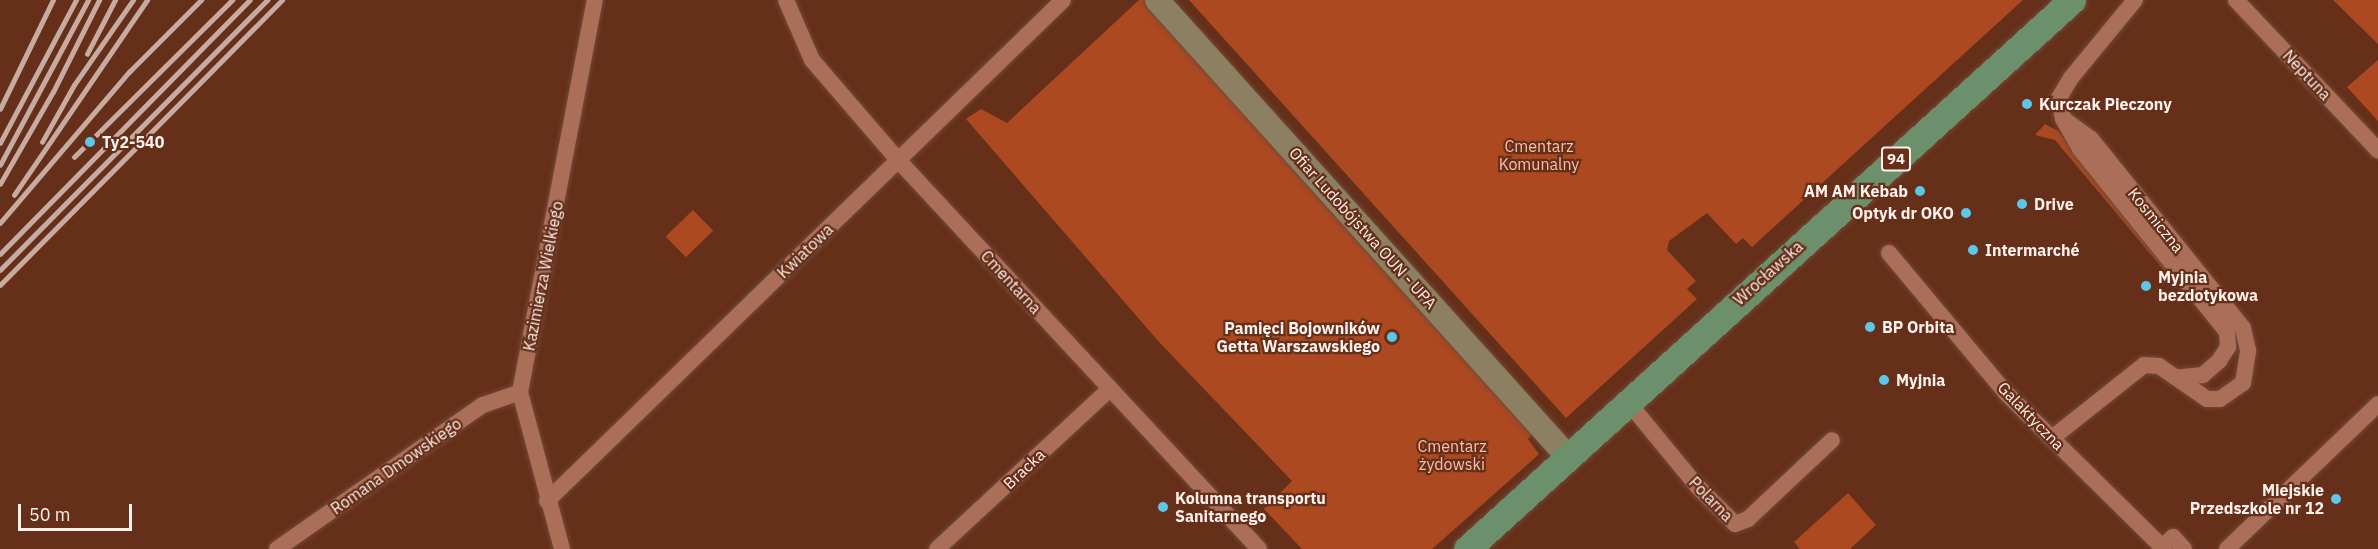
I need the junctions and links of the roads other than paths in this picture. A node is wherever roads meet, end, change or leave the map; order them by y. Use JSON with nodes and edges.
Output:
{"nodes":[{"id":1,"x":595,"y":0,"type":"edge"},
{"id":2,"x":786,"y":0,"type":"edge"},
{"id":3,"x":1063,"y":0,"type":"edge"},
{"id":4,"x":1157,"y":0,"type":"edge"},
{"id":5,"x":2072,"y":0,"type":"edge"},
{"id":6,"x":2135,"y":0,"type":"edge"},
{"id":7,"x":2236,"y":0,"type":"edge"},
{"id":8,"x":2063,"y":119,"type":"junction"},
{"id":9,"x":2378,"y":150,"type":"edge"},
{"id":10,"x":899,"y":161,"type":"junction"},
{"id":11,"x":1889,"y":253,"type":"dead end"},
{"id":12,"x":2176,"y":378,"type":"junction"},
{"id":13,"x":1110,"y":389,"type":"junction"},
{"id":14,"x":520,"y":392,"type":"junction"},
{"id":15,"x":1628,"y":402,"type":"junction"},
{"id":16,"x":2378,"y":404,"type":"edge"},
{"id":17,"x":2052,"y":438,"type":"junction"},
{"id":18,"x":1832,"y":440,"type":"dead end"},
{"id":19,"x":1568,"y":457,"type":"junction"},
{"id":20,"x":547,"y":501,"type":"junction"},
{"id":21,"x":278,"y":549,"type":"edge"},
{"id":22,"x":562,"y":549,"type":"edge"},
{"id":23,"x":938,"y":549,"type":"edge"},
{"id":24,"x":1259,"y":549,"type":"edge"},
{"id":25,"x":1467,"y":549,"type":"edge"},
{"id":26,"x":2184,"y":549,"type":"edge"},
{"id":27,"x":2227,"y":549,"type":"edge"}],
"edges":[{"from":1,"to":14,"type":"street","name":"Kazimierza Wielkiego"},
{"from":2,"to":10,"type":"street","name":"Cmentarna"},
{"from":3,"to":10,"type":"street","name":"Kwiatowa"},
{"from":4,"to":19,"type":"street","name":"Ofiar Ludobójstwa OUN - UPA"},
{"from":5,"to":15,"type":"main road","name":"Wrocławska","number":"94"},
{"from":6,"to":8,"type":"street"},
{"from":7,"to":9,"type":"street","name":"Neptuna"},
{"from":8,"to":12,"type":"street"},
{"from":8,"to":12,"type":"street","name":"Kosmiczna"},
{"from":10,"to":13,"type":"street","name":"Cmentarna"},
{"from":10,"to":20,"type":"street","name":"Kwiatowa"},
{"from":11,"to":17,"type":"street","name":"Galaktyczna"},
{"from":12,"to":17,"type":"street","name":"Kosmiczna"},
{"from":13,"to":23,"type":"street","name":"Bracka"},
{"from":13,"to":24,"type":"street","name":"Cmentarna"},
{"from":14,"to":20,"type":"street","name":"Kazimierza Wielkiego"},
{"from":14,"to":21,"type":"street","name":"Romana Dmowskiego"},
{"from":15,"to":18,"type":"street","name":"Polarna"},
{"from":15,"to":19,"type":"main road","name":"Wrocławska","number":"94"},
{"from":16,"to":27,"type":"street"},
{"from":17,"to":26,"type":"street","name":"Galaktyczna"},
{"from":19,"to":25,"type":"main road","name":"Wrocławska","number":"94"},
{"from":20,"to":22,"type":"street","name":"Kazimierza Wielkiego"}]}
